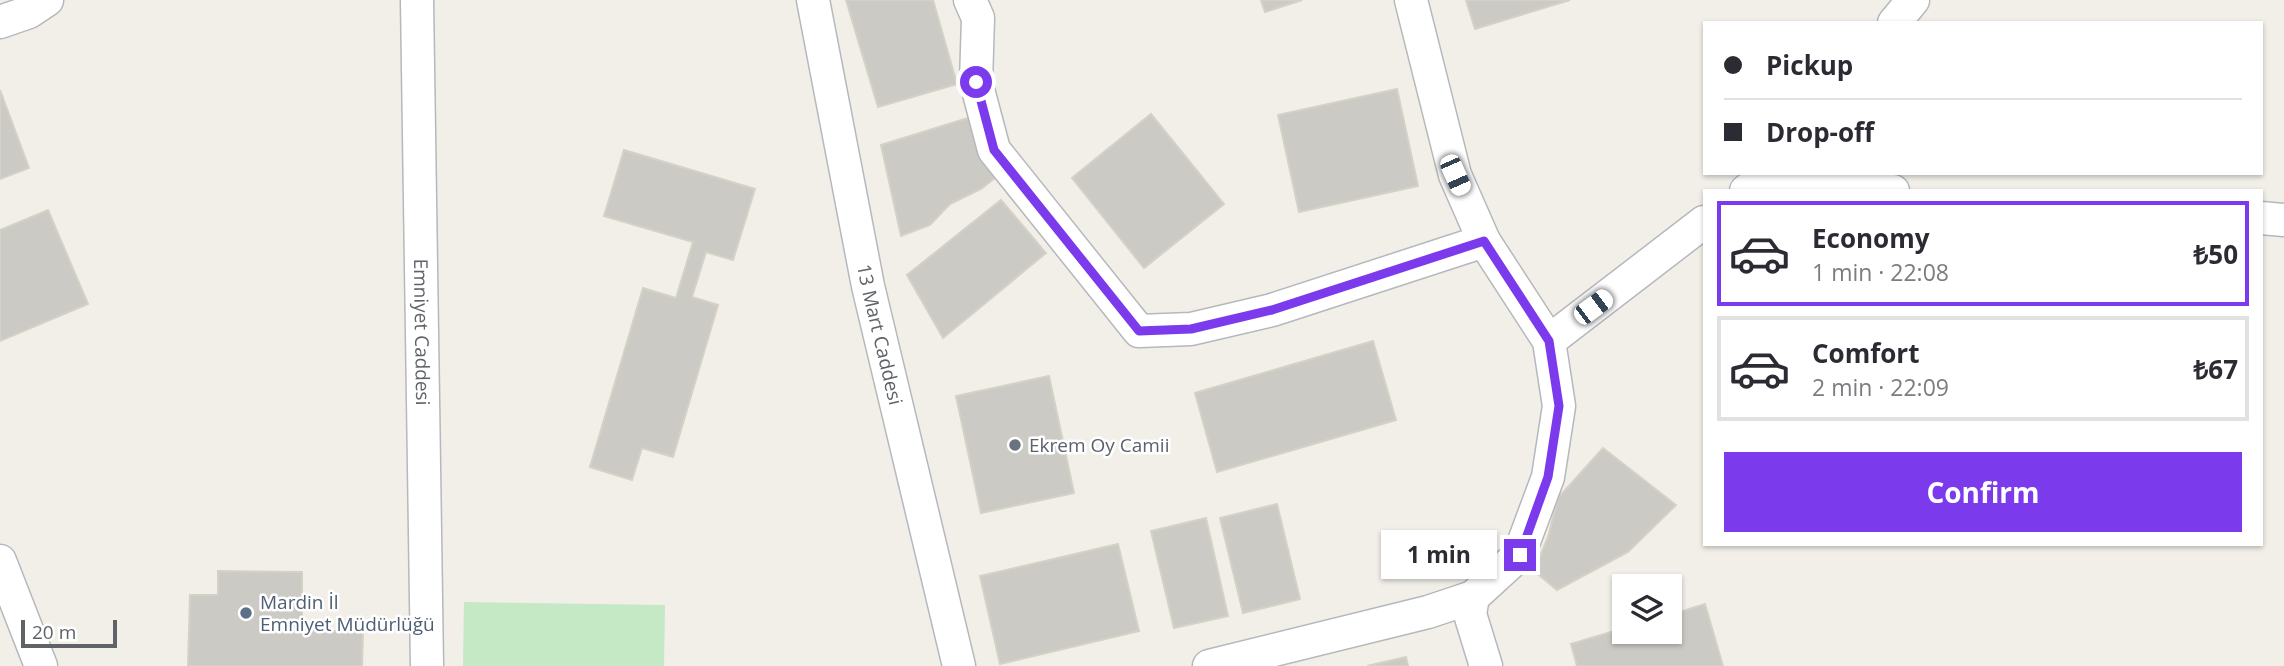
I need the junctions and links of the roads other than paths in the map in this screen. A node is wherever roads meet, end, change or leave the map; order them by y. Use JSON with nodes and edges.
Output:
{"nodes":[{"id":1,"x":47,"y":0,"type":"edge"},
{"id":2,"x":417,"y":0,"type":"edge"},
{"id":3,"x":813,"y":0,"type":"edge"},
{"id":4,"x":970,"y":0,"type":"edge"},
{"id":5,"x":1411,"y":0,"type":"edge"},
{"id":6,"x":1913,"y":0,"type":"edge"},
{"id":7,"x":1896,"y":21,"type":"edge"},
{"id":8,"x":0,"y":22,"type":"edge"},
{"id":9,"x":1759,"y":180,"type":"edge"},
{"id":10,"x":1858,"y":189,"type":"edge"},
{"id":11,"x":2263,"y":218,"type":"edge"},
{"id":12,"x":2284,"y":220,"type":"edge"},
{"id":13,"x":1703,"y":223,"type":"edge"},
{"id":14,"x":1484,"y":241,"type":"junction"},
{"id":15,"x":1549,"y":341,"type":"junction"},
{"id":16,"x":0,"y":561,"type":"edge"},
{"id":17,"x":1473,"y":597,"type":"junction"},
{"id":18,"x":41,"y":666,"type":"edge"},
{"id":19,"x":427,"y":666,"type":"edge"},
{"id":20,"x":959,"y":666,"type":"edge"},
{"id":21,"x":1209,"y":666,"type":"edge"},
{"id":22,"x":1486,"y":666,"type":"edge"}],
"edges":[{"from":1,"to":8,"type":"street"},
{"from":2,"to":19,"type":"street","name":"Emniyet Caddesi"},
{"from":3,"to":20,"type":"street","name":"13 Mart Caddesi"},
{"from":4,"to":14,"type":"street"},
{"from":5,"to":14,"type":"street"},
{"from":6,"to":7,"type":"street"},
{"from":9,"to":10,"type":"street"},
{"from":11,"to":12,"type":"street"},
{"from":13,"to":15,"type":"street"},
{"from":14,"to":15,"type":"street"},
{"from":15,"to":17,"type":"street"},
{"from":16,"to":18,"type":"street"},
{"from":17,"to":21,"type":"street"},
{"from":17,"to":22,"type":"street"}]}
